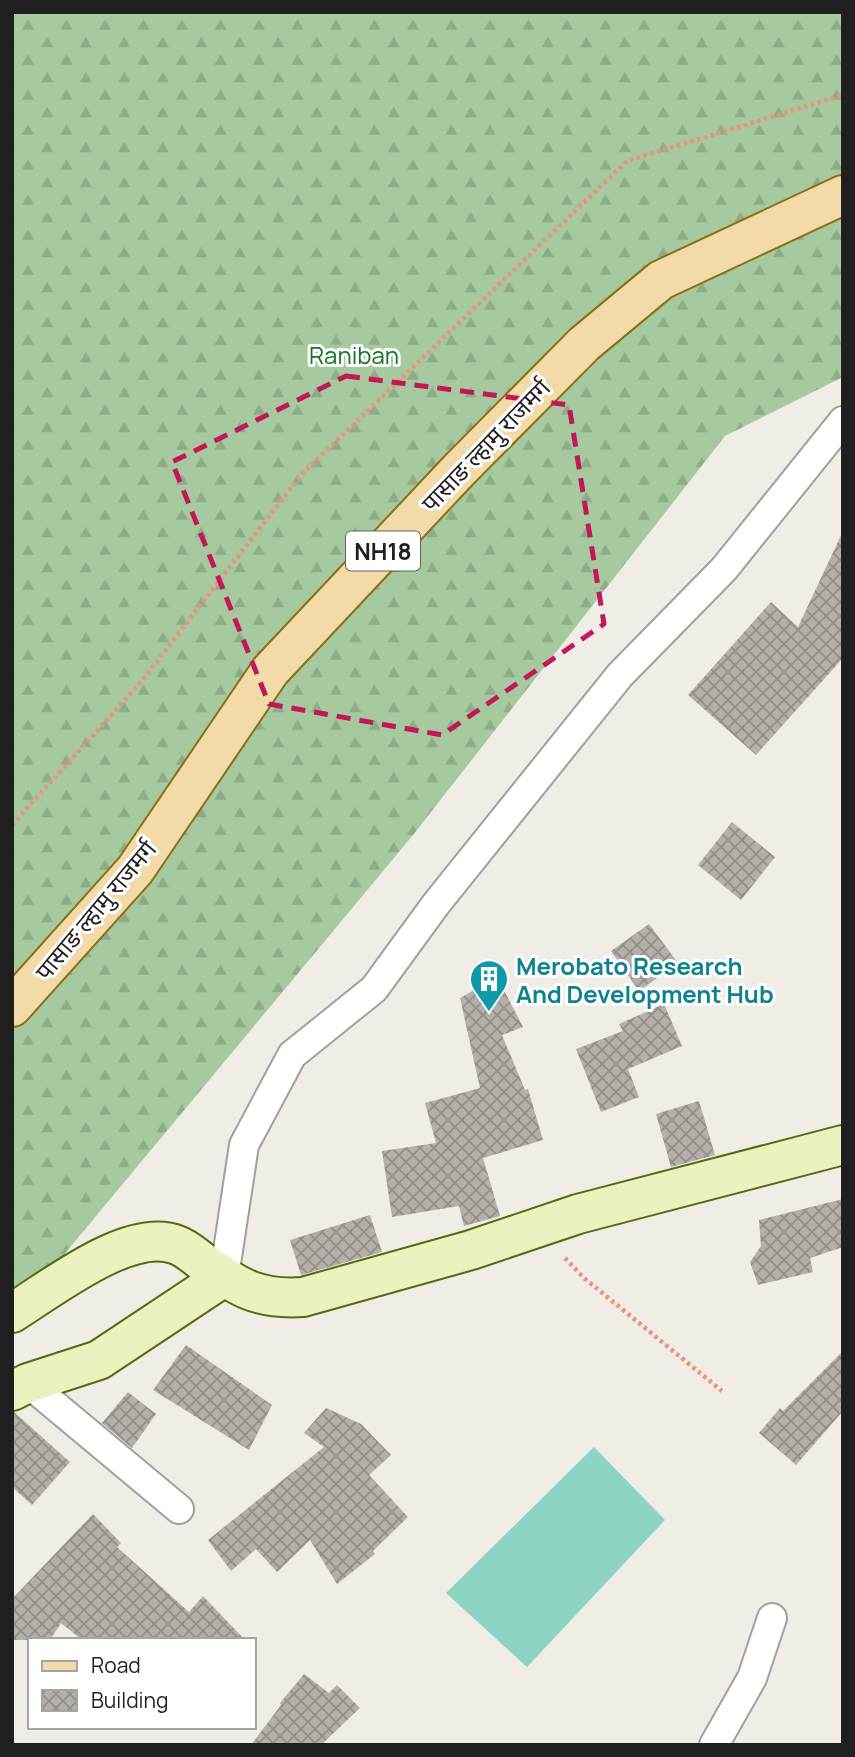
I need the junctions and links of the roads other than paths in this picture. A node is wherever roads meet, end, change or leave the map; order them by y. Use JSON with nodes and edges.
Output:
{"nodes":[{"id":1,"x":843,"y":195,"type":"edge"},
{"id":2,"x":843,"y":421,"type":"edge"},
{"id":3,"x":12,"y":1007,"type":"edge"},
{"id":4,"x":843,"y":1145,"type":"edge"},
{"id":5,"x":224,"y":1277,"type":"junction"},
{"id":6,"x":12,"y":1313,"type":"edge"},
{"id":7,"x":20,"y":1387,"type":"edge"},
{"id":8,"x":179,"y":1509,"type":"dead end"},
{"id":9,"x":772,"y":1618,"type":"dead end"},
{"id":10,"x":714,"y":1745,"type":"edge"}],
"edges":[{"from":1,"to":3,"type":"main road","name":"पासाङ ल्हामु राजमर्ग","number":"NH18"},
{"from":2,"to":5,"type":"street"},
{"from":4,"to":5,"type":"street"},
{"from":5,"to":6,"type":"street"},
{"from":5,"to":7,"type":"street"},
{"from":7,"to":8,"type":"street"},
{"from":9,"to":10,"type":"street"}]}
